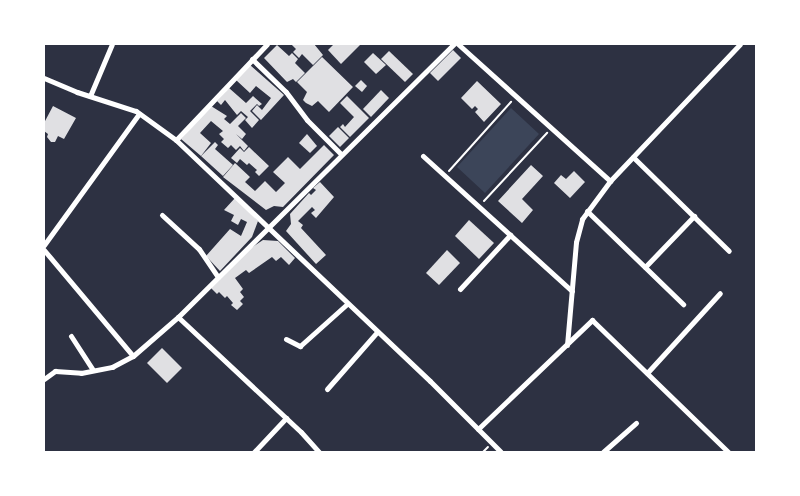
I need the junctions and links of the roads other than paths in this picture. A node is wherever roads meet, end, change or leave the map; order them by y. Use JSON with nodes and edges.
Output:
{"nodes":[{"id":1,"x":112,"y":44,"type":"edge"},
{"id":2,"x":267,"y":44,"type":"edge"},
{"id":3,"x":456,"y":44,"type":"edge"},
{"id":4,"x":740,"y":44,"type":"edge"},
{"id":5,"x":252,"y":59,"type":"junction"},
{"id":6,"x":44,"y":78,"type":"edge"},
{"id":7,"x":90,"y":96,"type":"junction"},
{"id":8,"x":139,"y":114,"type":"junction"},
{"id":9,"x":176,"y":140,"type":"junction"},
{"id":10,"x":341,"y":154,"type":"junction"},
{"id":11,"x":423,"y":156,"type":"dead end"},
{"id":12,"x":633,"y":156,"type":"junction"},
{"id":13,"x":610,"y":181,"type":"junction"},
{"id":14,"x":588,"y":211,"type":"junction"},
{"id":15,"x":162,"y":215,"type":"dead end"},
{"id":16,"x":694,"y":216,"type":"junction"},
{"id":17,"x":268,"y":228,"type":"junction"},
{"id":18,"x":510,"y":235,"type":"junction"},
{"id":19,"x":44,"y":245,"type":"edge"},
{"id":20,"x":44,"y":250,"type":"edge"},
{"id":21,"x":729,"y":251,"type":"dead end"},
{"id":22,"x":645,"y":267,"type":"junction"},
{"id":23,"x":218,"y":277,"type":"junction"},
{"id":24,"x":460,"y":289,"type":"dead end"},
{"id":25,"x":572,"y":291,"type":"junction"},
{"id":26,"x":720,"y":293,"type":"dead end"},
{"id":27,"x":347,"y":304,"type":"junction"},
{"id":28,"x":683,"y":304,"type":"dead end"},
{"id":29,"x":178,"y":317,"type":"junction"},
{"id":30,"x":377,"y":332,"type":"junction"},
{"id":31,"x":71,"y":336,"type":"dead end"},
{"id":32,"x":286,"y":339,"type":"dead end"},
{"id":33,"x":567,"y":344,"type":"junction"},
{"id":34,"x":133,"y":356,"type":"junction"},
{"id":35,"x":94,"y":370,"type":"junction"},
{"id":36,"x":647,"y":374,"type":"junction"},
{"id":37,"x":44,"y":379,"type":"edge"},
{"id":38,"x":327,"y":389,"type":"dead end"},
{"id":39,"x":286,"y":418,"type":"junction"},
{"id":40,"x":636,"y":423,"type":"dead end"},
{"id":41,"x":478,"y":429,"type":"junction"},
{"id":42,"x":254,"y":452,"type":"edge"},
{"id":43,"x":319,"y":452,"type":"edge"},
{"id":44,"x":501,"y":452,"type":"edge"},
{"id":45,"x":603,"y":452,"type":"edge"},
{"id":46,"x":728,"y":452,"type":"edge"}],
"edges":[{"from":1,"to":7,"type":"street"},
{"from":2,"to":5,"type":"street"},
{"from":3,"to":10,"type":"street"},
{"from":3,"to":13,"type":"street"},
{"from":4,"to":12,"type":"street"},
{"from":5,"to":9,"type":"street"},
{"from":5,"to":10,"type":"street"},
{"from":6,"to":7,"type":"street"},
{"from":7,"to":8,"type":"street"},
{"from":8,"to":9,"type":"street"},
{"from":8,"to":19,"type":"street"},
{"from":9,"to":17,"type":"street"},
{"from":10,"to":17,"type":"street"},
{"from":11,"to":18,"type":"street"},
{"from":12,"to":13,"type":"street"},
{"from":12,"to":16,"type":"street"},
{"from":13,"to":14,"type":"street"},
{"from":14,"to":22,"type":"street"},
{"from":14,"to":25,"type":"street"},
{"from":15,"to":23,"type":"street"},
{"from":16,"to":21,"type":"street"},
{"from":16,"to":22,"type":"street"},
{"from":17,"to":23,"type":"street"},
{"from":17,"to":27,"type":"street"},
{"from":18,"to":24,"type":"street"},
{"from":18,"to":25,"type":"street"},
{"from":20,"to":34,"type":"street"},
{"from":22,"to":28,"type":"street"},
{"from":23,"to":29,"type":"street"},
{"from":25,"to":33,"type":"street"},
{"from":26,"to":36,"type":"street"},
{"from":27,"to":30,"type":"street"},
{"from":27,"to":32,"type":"street"},
{"from":29,"to":34,"type":"street"},
{"from":29,"to":39,"type":"street"},
{"from":30,"to":38,"type":"street"},
{"from":30,"to":41,"type":"street"},
{"from":31,"to":35,"type":"street"},
{"from":33,"to":36,"type":"street"},
{"from":33,"to":41,"type":"street"},
{"from":34,"to":35,"type":"street"},
{"from":35,"to":37,"type":"street"},
{"from":36,"to":46,"type":"street"},
{"from":39,"to":42,"type":"street"},
{"from":39,"to":43,"type":"street"},
{"from":40,"to":45,"type":"street"},
{"from":41,"to":44,"type":"street"}]}
